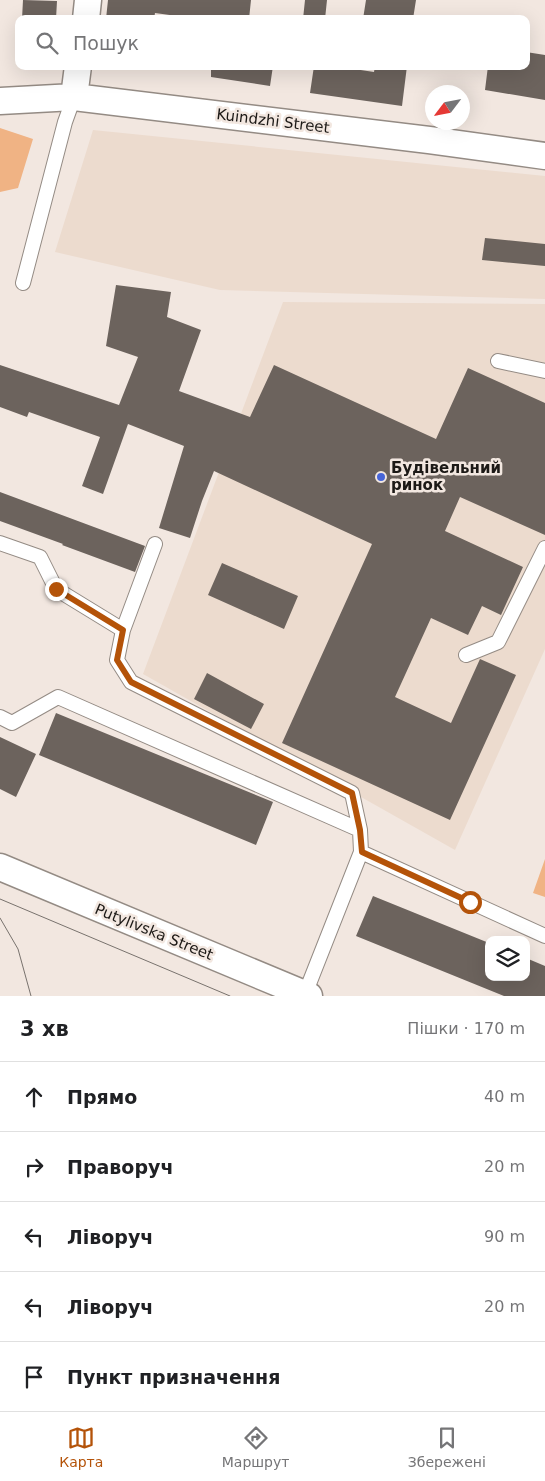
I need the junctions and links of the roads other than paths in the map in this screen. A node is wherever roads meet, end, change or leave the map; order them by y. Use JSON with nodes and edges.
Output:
{"nodes":[{"id":1,"x":88,"y":0,"type":"edge"},
{"id":2,"x":86,"y":15,"type":"edge"},
{"id":3,"x":77,"y":70,"type":"edge"},
{"id":4,"x":74,"y":97,"type":"junction"},
{"id":5,"x":0,"y":101,"type":"edge"},
{"id":6,"x":545,"y":156,"type":"edge"},
{"id":7,"x":24,"y":283,"type":"dead end"},
{"id":8,"x":498,"y":361,"type":"dead end"},
{"id":9,"x":545,"y":371,"type":"edge"},
{"id":10,"x":0,"y":543,"type":"edge"},
{"id":11,"x":155,"y":544,"type":"dead end"},
{"id":12,"x":545,"y":548,"type":"edge"},
{"id":13,"x":123,"y":630,"type":"junction"},
{"id":14,"x":466,"y":655,"type":"dead end"},
{"id":15,"x":0,"y":717,"type":"edge"},
{"id":16,"x":360,"y":830,"type":"junction"},
{"id":17,"x":362,"y":852,"type":"junction"},
{"id":18,"x":0,"y":867,"type":"edge"},
{"id":19,"x":545,"y":936,"type":"edge"},
{"id":20,"x":307,"y":995,"type":"edge"}],
"edges":[{"from":1,"to":2,"type":"street"},
{"from":3,"to":4,"type":"street"},
{"from":4,"to":5,"type":"street","name":"Kuindzhi Street"},
{"from":4,"to":6,"type":"street","name":"Kuindzhi Street"},
{"from":4,"to":7,"type":"lane"},
{"from":8,"to":9,"type":"lane"},
{"from":10,"to":13,"type":"lane"},
{"from":11,"to":13,"type":"lane"},
{"from":12,"to":14,"type":"lane"},
{"from":13,"to":16,"type":"lane"},
{"from":15,"to":16,"type":"lane"},
{"from":16,"to":17,"type":"lane"},
{"from":17,"to":19,"type":"lane"},
{"from":17,"to":20,"type":"lane"},
{"from":18,"to":20,"type":"street","name":"Putylivska Street"}]}
